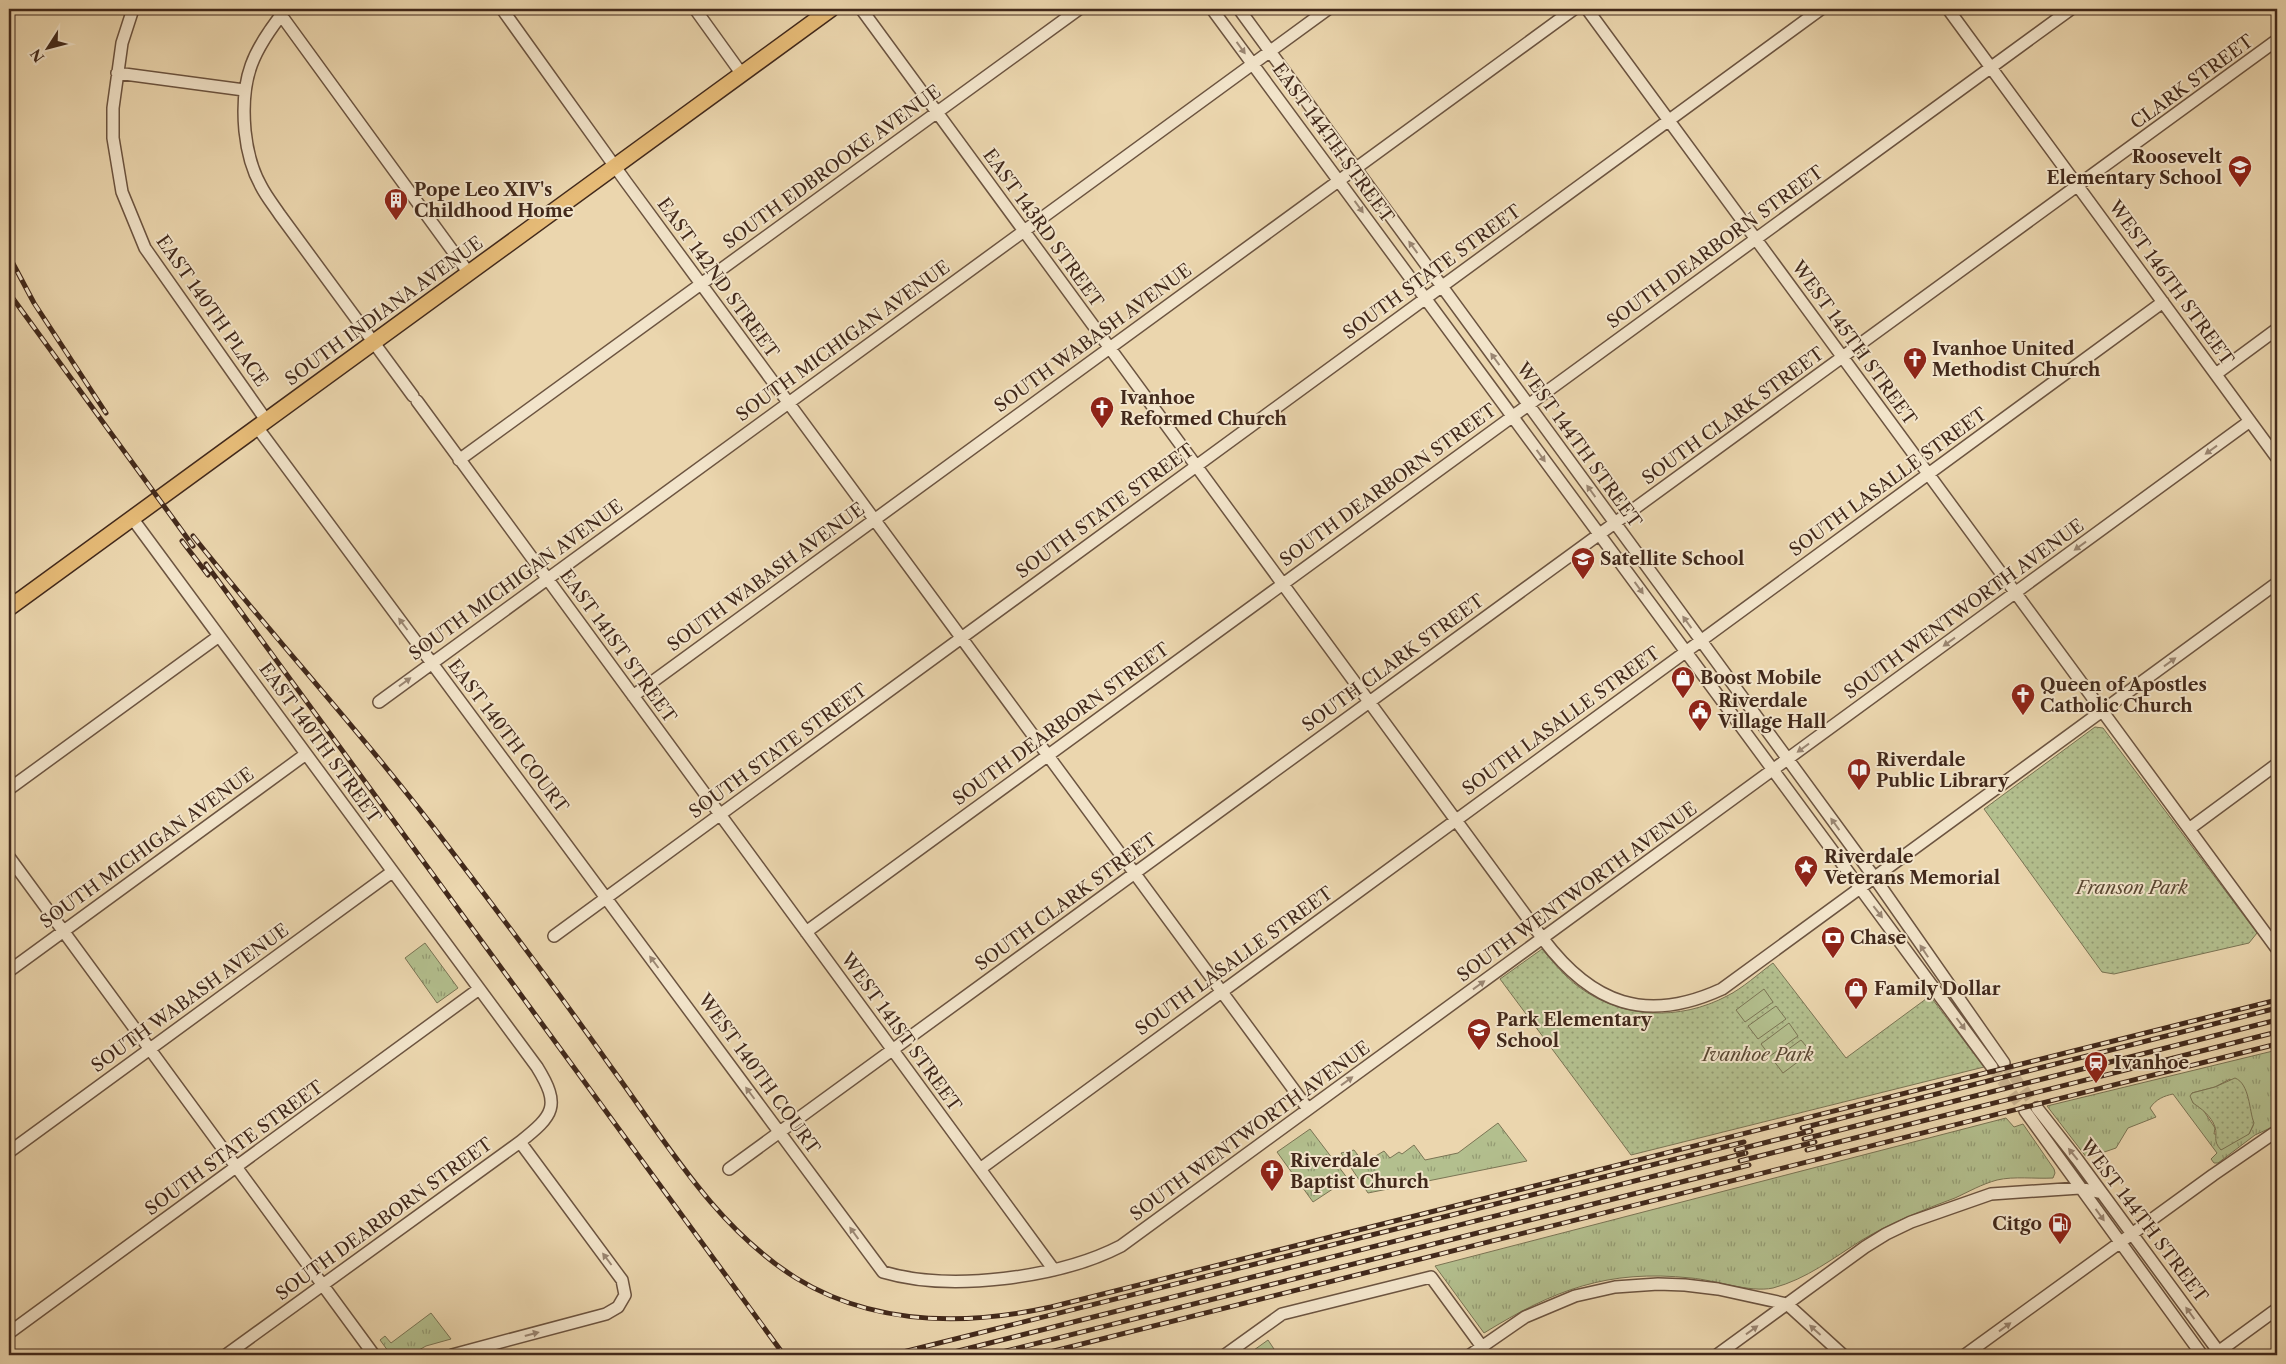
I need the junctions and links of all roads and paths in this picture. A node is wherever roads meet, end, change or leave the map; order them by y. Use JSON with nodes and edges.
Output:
{"nodes":[{"id":1,"x":133,"y":9,"type":"edge"},
{"id":2,"x":502,"y":9,"type":"edge"},
{"id":3,"x":695,"y":9,"type":"edge"},
{"id":4,"x":831,"y":9,"type":"edge"},
{"id":5,"x":1079,"y":9,"type":"edge"},
{"id":6,"x":1212,"y":9,"type":"edge"},
{"id":7,"x":1239,"y":9,"type":"edge"},
{"id":8,"x":1328,"y":9,"type":"edge"},
{"id":9,"x":1574,"y":9,"type":"edge"},
{"id":10,"x":1587,"y":9,"type":"edge"},
{"id":11,"x":1821,"y":9,"type":"edge"},
{"id":12,"x":1948,"y":9,"type":"edge"},
{"id":13,"x":2071,"y":9,"type":"edge"},
{"id":14,"x":862,"y":10,"type":"edge"},
{"id":15,"x":284,"y":12,"type":"edge"},
{"id":16,"x":2277,"y":40,"type":"edge"},
{"id":17,"x":1270,"y":51,"type":"junction"},
{"id":18,"x":1253,"y":64,"type":"junction"},
{"id":19,"x":1991,"y":68,"type":"junction"},
{"id":20,"x":117,"y":72,"type":"junction"},
{"id":21,"x":741,"y":73,"type":"junction"},
{"id":22,"x":244,"y":90,"type":"junction"},
{"id":23,"x":937,"y":112,"type":"junction"},
{"id":24,"x":1669,"y":120,"type":"junction"},
{"id":25,"x":614,"y":165,"type":"junction"},
{"id":26,"x":1355,"y":168,"type":"junction"},
{"id":27,"x":1339,"y":180,"type":"junction"},
{"id":28,"x":2078,"y":187,"type":"junction"},
{"id":29,"x":1024,"y":231,"type":"junction"},
{"id":30,"x":1756,"y":239,"type":"junction"},
{"id":31,"x":468,"y":272,"type":"junction"},
{"id":32,"x":701,"y":284,"type":"junction"},
{"id":33,"x":1442,"y":287,"type":"junction"},
{"id":34,"x":1426,"y":298,"type":"junction"},
{"id":35,"x":2163,"y":302,"type":"junction"},
{"id":36,"x":2277,"y":329,"type":"edge"},
{"id":37,"x":373,"y":342,"type":"junction"},
{"id":38,"x":1110,"y":348,"type":"junction"},
{"id":39,"x":1843,"y":358,"type":"junction"},
{"id":40,"x":2216,"y":374,"type":"junction"},
{"id":41,"x":788,"y":403,"type":"junction"},
{"id":42,"x":1528,"y":405,"type":"junction"},
{"id":43,"x":1513,"y":416,"type":"junction"},
{"id":44,"x":2250,"y":421,"type":"junction"},
{"id":45,"x":262,"y":424,"type":"junction"},
{"id":46,"x":2277,"y":458,"type":"edge"},
{"id":47,"x":459,"y":460,"type":"junction"},
{"id":48,"x":1196,"y":466,"type":"junction"},
{"id":49,"x":1929,"y":474,"type":"junction"},
{"id":50,"x":132,"y":518,"type":"junction"},
{"id":51,"x":874,"y":520,"type":"junction"},
{"id":52,"x":1615,"y":524,"type":"junction"},
{"id":53,"x":1599,"y":535,"type":"junction"},
{"id":54,"x":547,"y":579,"type":"junction"},
{"id":55,"x":2277,"y":583,"type":"edge"},
{"id":56,"x":1282,"y":584,"type":"junction"},
{"id":57,"x":2016,"y":593,"type":"junction"},
{"id":58,"x":9,"y":608,"type":"edge"},
{"id":59,"x":219,"y":636,"type":"junction"},
{"id":60,"x":961,"y":638,"type":"junction"},
{"id":61,"x":1701,"y":641,"type":"junction"},
{"id":62,"x":1686,"y":652,"type":"junction"},
{"id":63,"x":432,"y":663,"type":"junction"},
{"id":64,"x":633,"y":696,"type":"junction"},
{"id":65,"x":378,"y":702,"type":"dead end"},
{"id":66,"x":1369,"y":702,"type":"junction"},
{"id":67,"x":2102,"y":711,"type":"junction"},
{"id":68,"x":306,"y":754,"type":"junction"},
{"id":69,"x":1048,"y":755,"type":"junction"},
{"id":70,"x":1788,"y":760,"type":"junction"},
{"id":71,"x":2277,"y":764,"type":"edge"},
{"id":72,"x":1774,"y":770,"type":"junction"},
{"id":73,"x":9,"y":789,"type":"edge"},
{"id":74,"x":720,"y":815,"type":"junction"},
{"id":75,"x":1456,"y":820,"type":"junction"},
{"id":76,"x":2189,"y":829,"type":"junction"},
{"id":77,"x":9,"y":857,"type":"edge"},
{"id":78,"x":392,"y":872,"type":"junction"},
{"id":79,"x":1134,"y":874,"type":"junction"},
{"id":80,"x":1874,"y":877,"type":"junction"},
{"id":81,"x":1859,"y":888,"type":"junction"},
{"id":82,"x":606,"y":898,"type":"junction"},
{"id":83,"x":63,"y":931,"type":"junction"},
{"id":84,"x":806,"y":932,"type":"junction"},
{"id":85,"x":554,"y":936,"type":"dead end"},
{"id":86,"x":1543,"y":939,"type":"junction"},
{"id":87,"x":2277,"y":950,"type":"edge"},
{"id":88,"x":9,"y":970,"type":"edge"},
{"id":89,"x":1944,"y":979,"type":"junction"},
{"id":90,"x":1932,"y":985,"type":"junction"},
{"id":91,"x":479,"y":989,"type":"junction"},
{"id":92,"x":1221,"y":992,"type":"junction"},
{"id":93,"x":150,"y":1049,"type":"junction"},
{"id":94,"x":892,"y":1050,"type":"junction"},
{"id":95,"x":552,"y":1103,"type":"joint"},
{"id":96,"x":2037,"y":1108,"type":"tunnel mouth"},
{"id":97,"x":1308,"y":1109,"type":"junction"},
{"id":98,"x":2025,"y":1112,"type":"tunnel mouth"},
{"id":99,"x":2277,"y":1131,"type":"edge"},
{"id":100,"x":780,"y":1132,"type":"junction"},
{"id":101,"x":520,"y":1142,"type":"junction"},
{"id":102,"x":9,"y":1152,"type":"edge"},
{"id":103,"x":236,"y":1168,"type":"junction"},
{"id":104,"x":980,"y":1168,"type":"junction"},
{"id":105,"x":729,"y":1169,"type":"dead end"},
{"id":106,"x":2080,"y":1188,"type":"junction"},
{"id":107,"x":2102,"y":1193,"type":"junction"},
{"id":108,"x":2132,"y":1234,"type":"junction"},
{"id":109,"x":2120,"y":1243,"type":"junction"},
{"id":110,"x":1054,"y":1270,"type":"junction"},
{"id":111,"x":882,"y":1272,"type":"joint"},
{"id":112,"x":322,"y":1285,"type":"junction"},
{"id":113,"x":1787,"y":1304,"type":"junction"},
{"id":114,"x":2277,"y":1309,"type":"edge"},
{"id":115,"x":9,"y":1333,"type":"edge"},
{"id":116,"x":1485,"y":1351,"type":"edge"},
{"id":117,"x":2218,"y":1354,"type":"edge"},
{"id":118,"x":226,"y":1355,"type":"edge"},
{"id":119,"x":374,"y":1355,"type":"edge"},
{"id":120,"x":452,"y":1355,"type":"edge"},
{"id":121,"x":1224,"y":1355,"type":"edge"},
{"id":122,"x":1470,"y":1355,"type":"edge"},
{"id":123,"x":1717,"y":1355,"type":"edge"},
{"id":124,"x":1843,"y":1355,"type":"edge"},
{"id":125,"x":1965,"y":1355,"type":"edge"},
{"id":126,"x":2202,"y":1355,"type":"edge"}],
"edges":[{"from":1,"to":20,"type":"street","name":"EAST 140TH PLACE"},
{"from":2,"to":25,"type":"street","name":"EAST 142ND STREET"},
{"from":3,"to":21,"type":"street"},
{"from":4,"to":21,"type":"main road","name":"SOUTH INDIANA AVENUE"},
{"from":5,"to":23,"type":"street","name":"SOUTH EDBROOKE AVENUE"},
{"from":6,"to":18,"type":"street","name":"EAST 144TH STREET","one_way":true},
{"from":7,"to":17,"type":"street","name":"EAST 144TH STREET"},
{"from":8,"to":17,"type":"street","name":"SOUTH MICHIGAN AVENUE"},
{"from":9,"to":26,"type":"street","name":"SOUTH WABASH AVENUE"},
{"from":10,"to":24,"type":"street","name":"WEST 145TH STREET"},
{"from":11,"to":24,"type":"street","name":"SOUTH STATE STREET"},
{"from":12,"to":19,"type":"street","name":"WEST 146TH STREET"},
{"from":13,"to":19,"type":"street","name":"SOUTH DEARBORN STREET"},
{"from":14,"to":23,"type":"street","name":"EAST 143RD STREET"},
{"from":15,"to":22,"type":"street"},
{"from":15,"to":31,"type":"street"},
{"from":16,"to":28,"type":"street","name":"CLARK STREET"},
{"from":17,"to":18,"type":"street","name":"SOUTH MICHIGAN AVENUE"},
{"from":17,"to":26,"type":"street","name":"EAST 144TH STREET"},
{"from":18,"to":27,"type":"street","name":"EAST 144TH STREET"},
{"from":18,"to":29,"type":"street","name":"SOUTH MICHIGAN AVENUE"},
{"from":19,"to":28,"type":"street","name":"WEST 146TH STREET"},
{"from":19,"to":30,"type":"street","name":"SOUTH DEARBORN STREET"},
{"from":20,"to":22,"type":"street"},
{"from":20,"to":45,"type":"street","name":"EAST 140TH PLACE"},
{"from":21,"to":25,"type":"main road","name":"SOUTH INDIANA AVENUE"},
{"from":22,"to":37,"type":"street","name":"EAST 141ST STREET"},
{"from":23,"to":29,"type":"street","name":"EAST 143RD STREET"},
{"from":23,"to":32,"type":"street","name":"SOUTH EDBROOKE AVENUE"},
{"from":24,"to":30,"type":"street","name":"WEST 145TH STREET"},
{"from":24,"to":33,"type":"street","name":"SOUTH STATE STREET"},
{"from":25,"to":31,"type":"main road","name":"SOUTH INDIANA AVENUE"},
{"from":25,"to":32,"type":"street","name":"EAST 142ND STREET"},
{"from":26,"to":27,"type":"street","name":"SOUTH WABASH AVENUE"},
{"from":33,"to":26,"type":"street","name":"EAST 144TH STREET","one_way":true},
{"from":27,"to":34,"type":"street","name":"EAST 144TH STREET","one_way":true},
{"from":27,"to":38,"type":"street","name":"SOUTH WABASH AVENUE"},
{"from":28,"to":35,"type":"street","name":"WEST 146TH STREET"},
{"from":28,"to":39,"type":"street","name":"SOUTH CLARK STREET"},
{"from":29,"to":38,"type":"street","name":"EAST 143RD STREET"},
{"from":29,"to":41,"type":"street","name":"SOUTH MICHIGAN AVENUE"},
{"from":30,"to":39,"type":"street","name":"WEST 145TH STREET"},
{"from":30,"to":42,"type":"street","name":"SOUTH DEARBORN STREET"},
{"from":31,"to":37,"type":"main road","name":"SOUTH INDIANA AVENUE"},
{"from":32,"to":41,"type":"street","name":"EAST 142ND STREET"},
{"from":32,"to":47,"type":"street","name":"SOUTH EDBROOKE AVENUE"},
{"from":33,"to":34,"type":"street","name":"SOUTH STATE STREET"},
{"from":42,"to":33,"type":"street","name":"WEST 144TH STREET","one_way":true},
{"from":34,"to":43,"type":"street","name":"WEST 144TH STREET"},
{"from":34,"to":48,"type":"street","name":"SOUTH STATE STREET"},
{"from":35,"to":40,"type":"street","name":"WEST 146TH STREET"},
{"from":35,"to":49,"type":"street","name":"SOUTH LASALLE STREET"},
{"from":36,"to":40,"type":"street"},
{"from":37,"to":45,"type":"main road","name":"SOUTH INDIANA AVENUE"},
{"from":37,"to":47,"type":"street","name":"EAST 141ST STREET"},
{"from":38,"to":48,"type":"street","name":"EAST 143RD STREET"},
{"from":38,"to":51,"type":"street","name":"SOUTH WABASH AVENUE"},
{"from":39,"to":49,"type":"street","name":"WEST 145TH STREET"},
{"from":39,"to":52,"type":"street","name":"SOUTH CLARK STREET"},
{"from":40,"to":44,"type":"street","name":"WEST 146TH STREET"},
{"from":41,"to":51,"type":"street","name":"EAST 142ND STREET"},
{"from":41,"to":54,"type":"street","name":"SOUTH MICHIGAN AVENUE"},
{"from":42,"to":43,"type":"street","name":"SOUTH DEARBORN STREET"},
{"from":52,"to":42,"type":"street","name":"WEST 144TH STREET","one_way":true},
{"from":43,"to":53,"type":"street","name":"WEST 144TH STREET","one_way":true},
{"from":43,"to":56,"type":"street","name":"SOUTH DEARBORN STREET"},
{"from":44,"to":46,"type":"street","name":"WEST 146TH STREET"},
{"from":44,"to":57,"type":"street","name":"SOUTH WENTWORTH AVENUE","one_way":true},
{"from":45,"to":50,"type":"main road","name":"SOUTH INDIANA AVENUE"},
{"from":63,"to":45,"type":"street","name":"EAST 140TH COURT","one_way":true},
{"from":47,"to":54,"type":"street","name":"EAST 141ST STREET"},
{"from":48,"to":56,"type":"street","name":"EAST 143RD STREET"},
{"from":48,"to":60,"type":"street","name":"SOUTH STATE STREET"},
{"from":49,"to":57,"type":"street","name":"WEST 145TH STREET"},
{"from":49,"to":61,"type":"street","name":"SOUTH LASALLE STREET"},
{"from":50,"to":58,"type":"main road","name":"SOUTH INDIANA AVENUE"},
{"from":50,"to":59,"type":"street","name":"EAST 140TH STREET"},
{"from":51,"to":60,"type":"street","name":"EAST 142ND STREET"},
{"from":51,"to":64,"type":"street","name":"SOUTH WABASH AVENUE"},
{"from":52,"to":53,"type":"street","name":"SOUTH CLARK STREET"},
{"from":61,"to":52,"type":"street","name":"WEST 144TH STREET","one_way":true},
{"from":53,"to":62,"type":"street","name":"WEST 144TH STREET","one_way":true},
{"from":53,"to":66,"type":"street","name":"SOUTH CLARK STREET"},
{"from":54,"to":63,"type":"street","name":"SOUTH MICHIGAN AVENUE"},
{"from":54,"to":64,"type":"street","name":"EAST 141ST STREET"},
{"from":67,"to":55,"type":"street","name":"EAST 143RD STREET","one_way":true},
{"from":56,"to":66,"type":"street","name":"EAST 143RD STREET"},
{"from":56,"to":69,"type":"street","name":"SOUTH DEARBORN STREET"},
{"from":57,"to":67,"type":"street","name":"WEST 145TH STREET"},
{"from":57,"to":70,"type":"street","name":"SOUTH WENTWORTH AVENUE","one_way":true},
{"from":59,"to":68,"type":"street","name":"EAST 140TH STREET"},
{"from":59,"to":73,"type":"street"},
{"from":60,"to":69,"type":"street","name":"EAST 142ND STREET"},
{"from":60,"to":74,"type":"street","name":"SOUTH STATE STREET"},
{"from":61,"to":62,"type":"street","name":"SOUTH LASALLE STREET"},
{"from":61,"to":70,"type":"street","name":"WEST 144TH STREET"},
{"from":62,"to":72,"type":"street","name":"WEST 144TH STREET"},
{"from":62,"to":75,"type":"street","name":"SOUTH LASALLE STREET"},
{"from":65,"to":63,"type":"street","name":"SOUTH MICHIGAN AVENUE","one_way":true},
{"from":63,"to":82,"type":"street","name":"EAST 140TH COURT"},
{"from":64,"to":74,"type":"street","name":"EAST 141ST STREET"},
{"from":66,"to":75,"type":"street","name":"EAST 143RD STREET"},
{"from":66,"to":79,"type":"street","name":"SOUTH CLARK STREET"},
{"from":67,"to":76,"type":"street","name":"WEST 145TH STREET"},
{"from":67,"to":80,"type":"street","name":"EAST 143RD STREET"},
{"from":68,"to":78,"type":"street","name":"EAST 140TH STREET"},
{"from":68,"to":83,"type":"street","name":"SOUTH MICHIGAN AVENUE"},
{"from":69,"to":79,"type":"street","name":"EAST 142ND STREET"},
{"from":69,"to":84,"type":"street","name":"SOUTH DEARBORN STREET"},
{"from":70,"to":72,"type":"street","name":"SOUTH WENTWORTH AVENUE"},
{"from":80,"to":70,"type":"street","name":"WEST 144TH STREET","one_way":true},
{"from":71,"to":76,"type":"street"},
{"from":72,"to":81,"type":"street","name":"WEST 144TH STREET"},
{"from":72,"to":86,"type":"street","name":"SOUTH WENTWORTH AVENUE"},
{"from":74,"to":82,"type":"street","name":"SOUTH STATE STREET"},
{"from":74,"to":84,"type":"street","name":"WEST 141ST STREET"},
{"from":75,"to":86,"type":"street","name":"EAST 143RD STREET"},
{"from":75,"to":92,"type":"street","name":"SOUTH LASALLE STREET"},
{"from":76,"to":87,"type":"street","name":"WEST 145TH STREET"},
{"from":77,"to":83,"type":"street"},
{"from":78,"to":91,"type":"street","name":"EAST 140TH STREET"},
{"from":78,"to":93,"type":"street","name":"SOUTH WABASH AVENUE"},
{"from":79,"to":92,"type":"street","name":"EAST 142ND STREET"},
{"from":79,"to":94,"type":"street","name":"SOUTH CLARK STREET"},
{"from":80,"to":81,"type":"street","name":"EAST 143RD STREET"},
{"from":89,"to":80,"type":"street","name":"WEST 144TH STREET","one_way":true},
{"from":81,"to":86,"type":"street","name":"EAST 143RD STREET"},
{"from":81,"to":90,"type":"street","name":"WEST 144TH STREET","one_way":true},
{"from":82,"to":85,"type":"street","name":"SOUTH STATE STREET"},
{"from":100,"to":82,"type":"street","name":"WEST 140TH COURT","one_way":true},
{"from":83,"to":88,"type":"street","name":"SOUTH MICHIGAN AVENUE"},
{"from":83,"to":93,"type":"street"},
{"from":84,"to":94,"type":"street","name":"WEST 141ST STREET"},
{"from":97,"to":86,"type":"street","name":"SOUTH WENTWORTH AVENUE","one_way":true},
{"from":89,"to":90,"type":"street"},
{"from":90,"to":89,"type":"street","name":"WEST 144TH STREET","one_way":true},
{"from":91,"to":95,"type":"street","name":"EAST 140TH STREET"},
{"from":91,"to":103,"type":"street","name":"SOUTH STATE STREET"},
{"from":92,"to":97,"type":"street","name":"EAST 142ND STREET"},
{"from":92,"to":104,"type":"street","name":"SOUTH LASALLE STREET"},
{"from":93,"to":102,"type":"street","name":"SOUTH WABASH AVENUE"},
{"from":93,"to":103,"type":"street"},
{"from":94,"to":100,"type":"street","name":"SOUTH CLARK STREET"},
{"from":94,"to":104,"type":"street","name":"WEST 141ST STREET"},
{"from":95,"to":101,"type":"street","name":"SOUTH DEARBORN STREET"},
{"from":107,"to":96,"type":"street","name":"WEST 144TH STREET","one_way":true},
{"from":97,"to":110,"type":"street","name":"SOUTH WENTWORTH AVENUE"},
{"from":98,"to":106,"type":"street","name":"WEST 144TH STREET"},
{"from":99,"to":108,"type":"street"},
{"from":100,"to":105,"type":"street","name":"SOUTH CLARK STREET"},
{"from":111,"to":100,"type":"street","name":"WEST 140TH COURT","one_way":true},
{"from":101,"to":112,"type":"street","name":"SOUTH DEARBORN STREET"},
{"from":120,"to":101,"type":"street","one_way":true},
{"from":103,"to":112,"type":"street"},
{"from":103,"to":115,"type":"street","name":"SOUTH STATE STREET"},
{"from":104,"to":110,"type":"street","name":"WEST 141ST STREET"},
{"from":106,"to":107,"type":"street"},
{"from":106,"to":109,"type":"street","name":"WEST 144TH STREET","one_way":true},
{"from":106,"to":113,"type":"street"},
{"from":107,"to":108,"type":"street","name":"WEST 144TH STREET"},
{"from":108,"to":109,"type":"street"},
{"from":117,"to":108,"type":"street","name":"WEST 144TH STREET","one_way":true},
{"from":125,"to":109,"type":"street","one_way":true},
{"from":109,"to":126,"type":"street","name":"WEST 144TH STREET"},
{"from":110,"to":111,"type":"street","name":"SOUTH WENTWORTH AVENUE"},
{"from":112,"to":118,"type":"street","name":"SOUTH DEARBORN STREET"},
{"from":112,"to":119,"type":"street"},
{"from":113,"to":116,"type":"street"},
{"from":123,"to":113,"type":"street","one_way":true},
{"from":124,"to":113,"type":"street","one_way":true},
{"from":114,"to":117,"type":"street"},
{"from":116,"to":121,"type":"street"},
{"from":116,"to":122,"type":"street"}]}
